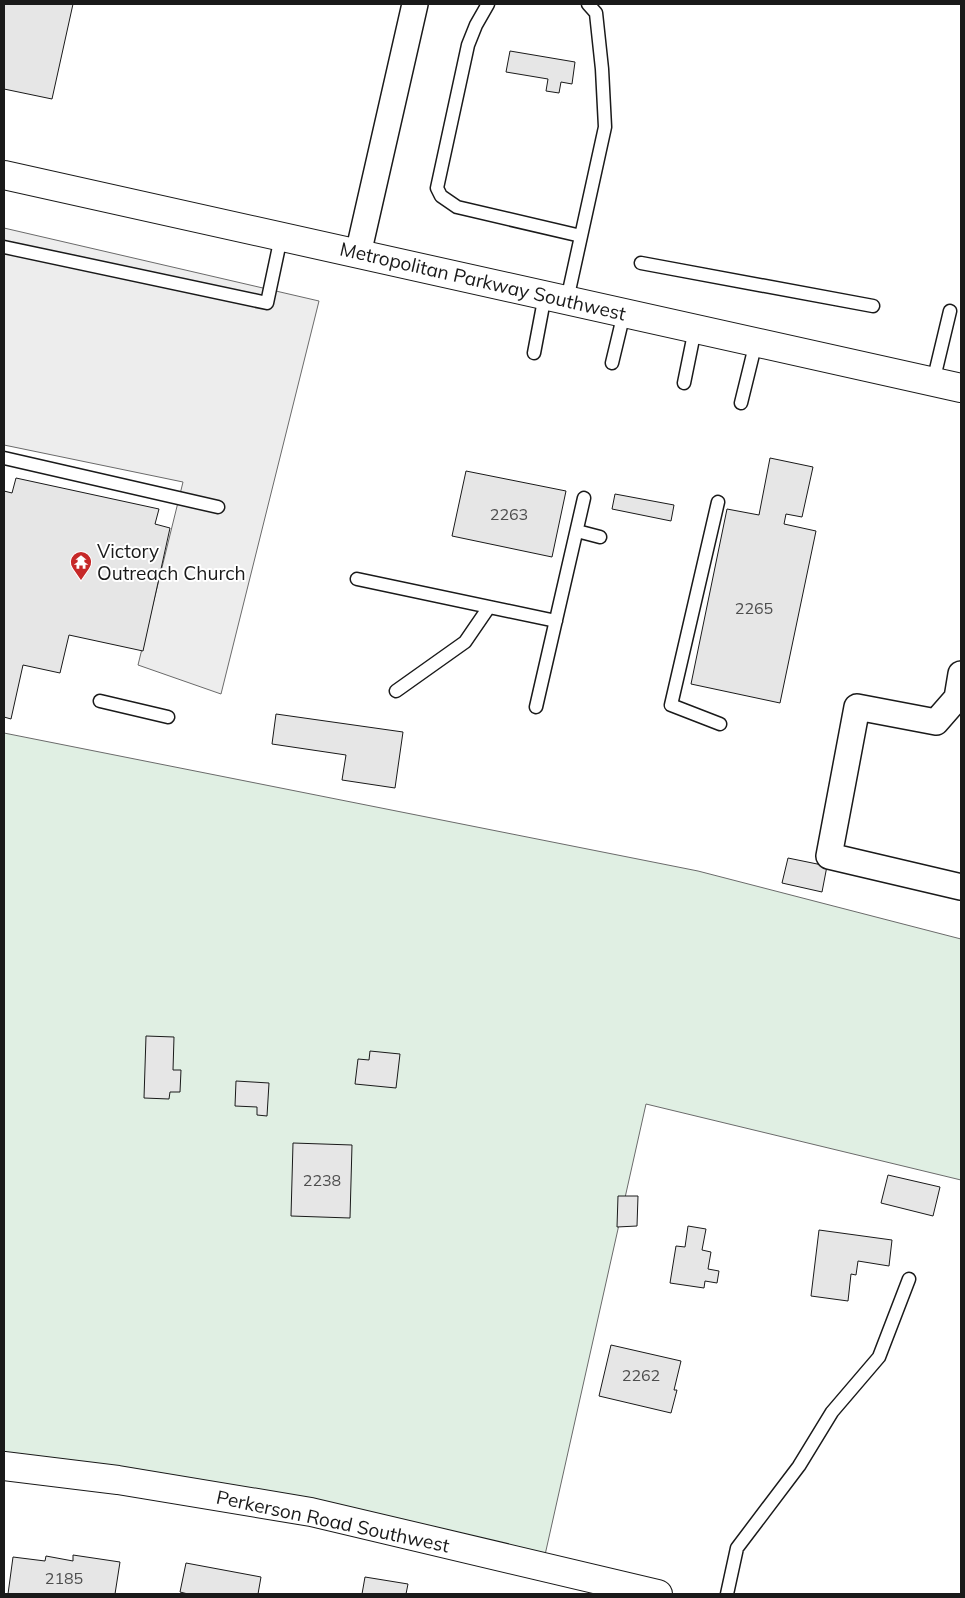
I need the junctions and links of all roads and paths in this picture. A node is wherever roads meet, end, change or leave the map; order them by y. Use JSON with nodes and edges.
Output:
{"nodes":[{"id":1,"x":415,"y":4,"type":"edge"},
{"id":2,"x":488,"y":4,"type":"edge"},
{"id":3,"x":588,"y":4,"type":"edge"},
{"id":4,"x":4,"y":175,"type":"edge"},
{"id":5,"x":581,"y":236,"type":"junction"},
{"id":6,"x":281,"y":237,"type":"junction"},
{"id":7,"x":4,"y":247,"type":"edge"},
{"id":8,"x":358,"y":254,"type":"junction"},
{"id":9,"x":641,"y":263,"type":"dead end"},
{"id":10,"x":556,"y":298,"type":"junction"},
{"id":11,"x":872,"y":306,"type":"dead end"},
{"id":12,"x":950,"y":311,"type":"dead end"},
{"id":13,"x":624,"y":313,"type":"junction"},
{"id":14,"x":695,"y":329,"type":"junction"},
{"id":15,"x":756,"y":342,"type":"junction"},
{"id":16,"x":534,"y":354,"type":"dead end"},
{"id":17,"x":612,"y":363,"type":"dead end"},
{"id":18,"x":932,"y":382,"type":"junction"},
{"id":19,"x":684,"y":383,"type":"dead end"},
{"id":20,"x":961,"y":388,"type":"edge"},
{"id":21,"x":740,"y":403,"type":"dead end"},
{"id":22,"x":4,"y":458,"type":"edge"},
{"id":23,"x":584,"y":498,"type":"dead end"},
{"id":24,"x":718,"y":502,"type":"dead end"},
{"id":25,"x":218,"y":507,"type":"dead end"},
{"id":26,"x":577,"y":531,"type":"junction"},
{"id":27,"x":600,"y":536,"type":"dead end"},
{"id":28,"x":357,"y":579,"type":"dead end"},
{"id":29,"x":489,"y":607,"type":"junction"},
{"id":30,"x":556,"y":621,"type":"junction"},
{"id":31,"x":961,"y":674,"type":"edge"},
{"id":32,"x":396,"y":691,"type":"dead end"},
{"id":33,"x":100,"y":701,"type":"dead end"},
{"id":34,"x":536,"y":707,"type":"dead end"},
{"id":35,"x":168,"y":717,"type":"dead end"},
{"id":36,"x":720,"y":724,"type":"dead end"},
{"id":37,"x":961,"y":887,"type":"edge"},
{"id":38,"x":909,"y":1280,"type":"dead end"},
{"id":39,"x":4,"y":1466,"type":"edge"},
{"id":40,"x":658,"y":1594,"type":"edge"},
{"id":41,"x":727,"y":1594,"type":"edge"}],
"edges":[{"from":1,"to":8,"type":"street"},
{"from":2,"to":5,"type":"lane"},
{"from":3,"to":5,"type":"lane"},
{"from":4,"to":6,"type":"main road","name":"Metropolitan Parkway Southwest"},
{"from":5,"to":10,"type":"lane"},
{"from":6,"to":7,"type":"lane"},
{"from":6,"to":8,"type":"main road","name":"Metropolitan Parkway Southwest"},
{"from":8,"to":10,"type":"main road","name":"Metropolitan Parkway Southwest"},
{"from":9,"to":11,"type":"lane"},
{"from":10,"to":13,"type":"main road","name":"Metropolitan Parkway Southwest"},
{"from":10,"to":16,"type":"lane"},
{"from":12,"to":18,"type":"lane"},
{"from":13,"to":14,"type":"main road","name":"Metropolitan Parkway Southwest"},
{"from":13,"to":17,"type":"lane"},
{"from":14,"to":15,"type":"main road","name":"Metropolitan Parkway Southwest"},
{"from":14,"to":19,"type":"lane"},
{"from":15,"to":18,"type":"main road","name":"Metropolitan Parkway Southwest"},
{"from":15,"to":21,"type":"lane"},
{"from":18,"to":20,"type":"main road","name":"Metropolitan Parkway Southwest"},
{"from":22,"to":25,"type":"lane"},
{"from":23,"to":26,"type":"lane"},
{"from":24,"to":36,"type":"lane"},
{"from":26,"to":27,"type":"lane"},
{"from":26,"to":30,"type":"lane"},
{"from":28,"to":29,"type":"lane"},
{"from":29,"to":30,"type":"lane"},
{"from":29,"to":32,"type":"lane"},
{"from":30,"to":34,"type":"lane"},
{"from":31,"to":37,"type":"street"},
{"from":33,"to":35,"type":"lane"},
{"from":38,"to":41,"type":"lane"},
{"from":39,"to":40,"type":"main road","name":"Perkerson Road Southwest"}]}
